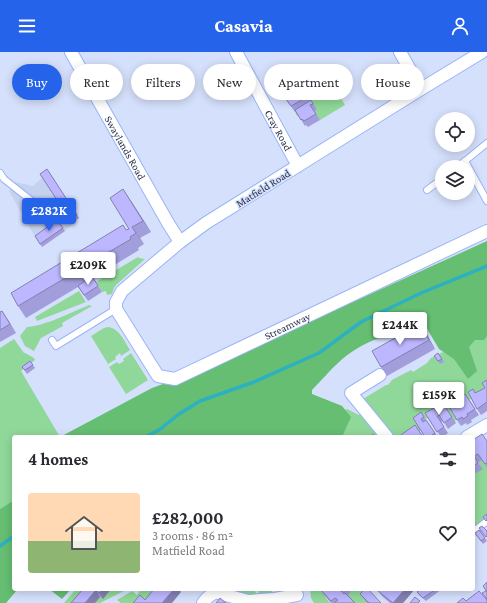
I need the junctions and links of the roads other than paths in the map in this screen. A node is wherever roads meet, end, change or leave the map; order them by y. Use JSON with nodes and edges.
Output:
{"nodes":[{"id":1,"x":71,"y":52,"type":"edge"},
{"id":2,"x":236,"y":52,"type":"edge"},
{"id":3,"x":400,"y":52,"type":"edge"},
{"id":4,"x":482,"y":52,"type":"edge"},
{"id":5,"x":407,"y":64,"type":"edge"},
{"id":6,"x":424,"y":87,"type":"edge"},
{"id":7,"x":403,"y":100,"type":"edge"},
{"id":8,"x":487,"y":143,"type":"edge"},
{"id":9,"x":466,"y":160,"type":"edge"},
{"id":10,"x":298,"y":166,"type":"junction"},
{"id":11,"x":0,"y":173,"type":"edge"},
{"id":12,"x":475,"y":179,"type":"edge"},
{"id":13,"x":435,"y":184,"type":"edge"},
{"id":14,"x":427,"y":190,"type":"dead end"},
{"id":15,"x":487,"y":201,"type":"edge"},
{"id":16,"x":47,"y":213,"type":"dead end"},
{"id":17,"x":487,"y":231,"type":"edge"},
{"id":18,"x":180,"y":242,"type":"junction"},
{"id":19,"x":116,"y":305,"type":"junction"},
{"id":20,"x":52,"y":340,"type":"dead end"},
{"id":21,"x":380,"y":375,"type":"edge"},
{"id":22,"x":487,"y":425,"type":"edge"},
{"id":23,"x":385,"y":435,"type":"edge"},
{"id":24,"x":470,"y":435,"type":"edge"},
{"id":25,"x":486,"y":522,"type":"edge"},
{"id":26,"x":475,"y":530,"type":"edge"},
{"id":27,"x":213,"y":591,"type":"edge"},
{"id":28,"x":231,"y":592,"type":"edge"},
{"id":29,"x":299,"y":596,"type":"edge"},
{"id":30,"x":203,"y":603,"type":"edge"}],
"edges":[{"from":1,"to":18,"type":"street","name":"Swaylands Road"},
{"from":2,"to":10,"type":"street","name":"Cray Road"},
{"from":3,"to":5,"type":"street"},
{"from":4,"to":6,"type":"street","name":"Matfield Road"},
{"from":7,"to":10,"type":"street","name":"Matfield Road"},
{"from":8,"to":9,"type":"lane"},
{"from":10,"to":18,"type":"street","name":"Matfield Road"},
{"from":11,"to":16,"type":"lane"},
{"from":12,"to":15,"type":"lane"},
{"from":13,"to":14,"type":"lane"},
{"from":17,"to":19,"type":"street","name":"Streamway"},
{"from":18,"to":19,"type":"street","name":"Matfield Road"},
{"from":19,"to":20,"type":"lane"},
{"from":21,"to":23,"type":"street"},
{"from":22,"to":24,"type":"street"},
{"from":25,"to":26,"type":"lane"},
{"from":27,"to":30,"type":"street"},
{"from":28,"to":29,"type":"street"}]}
